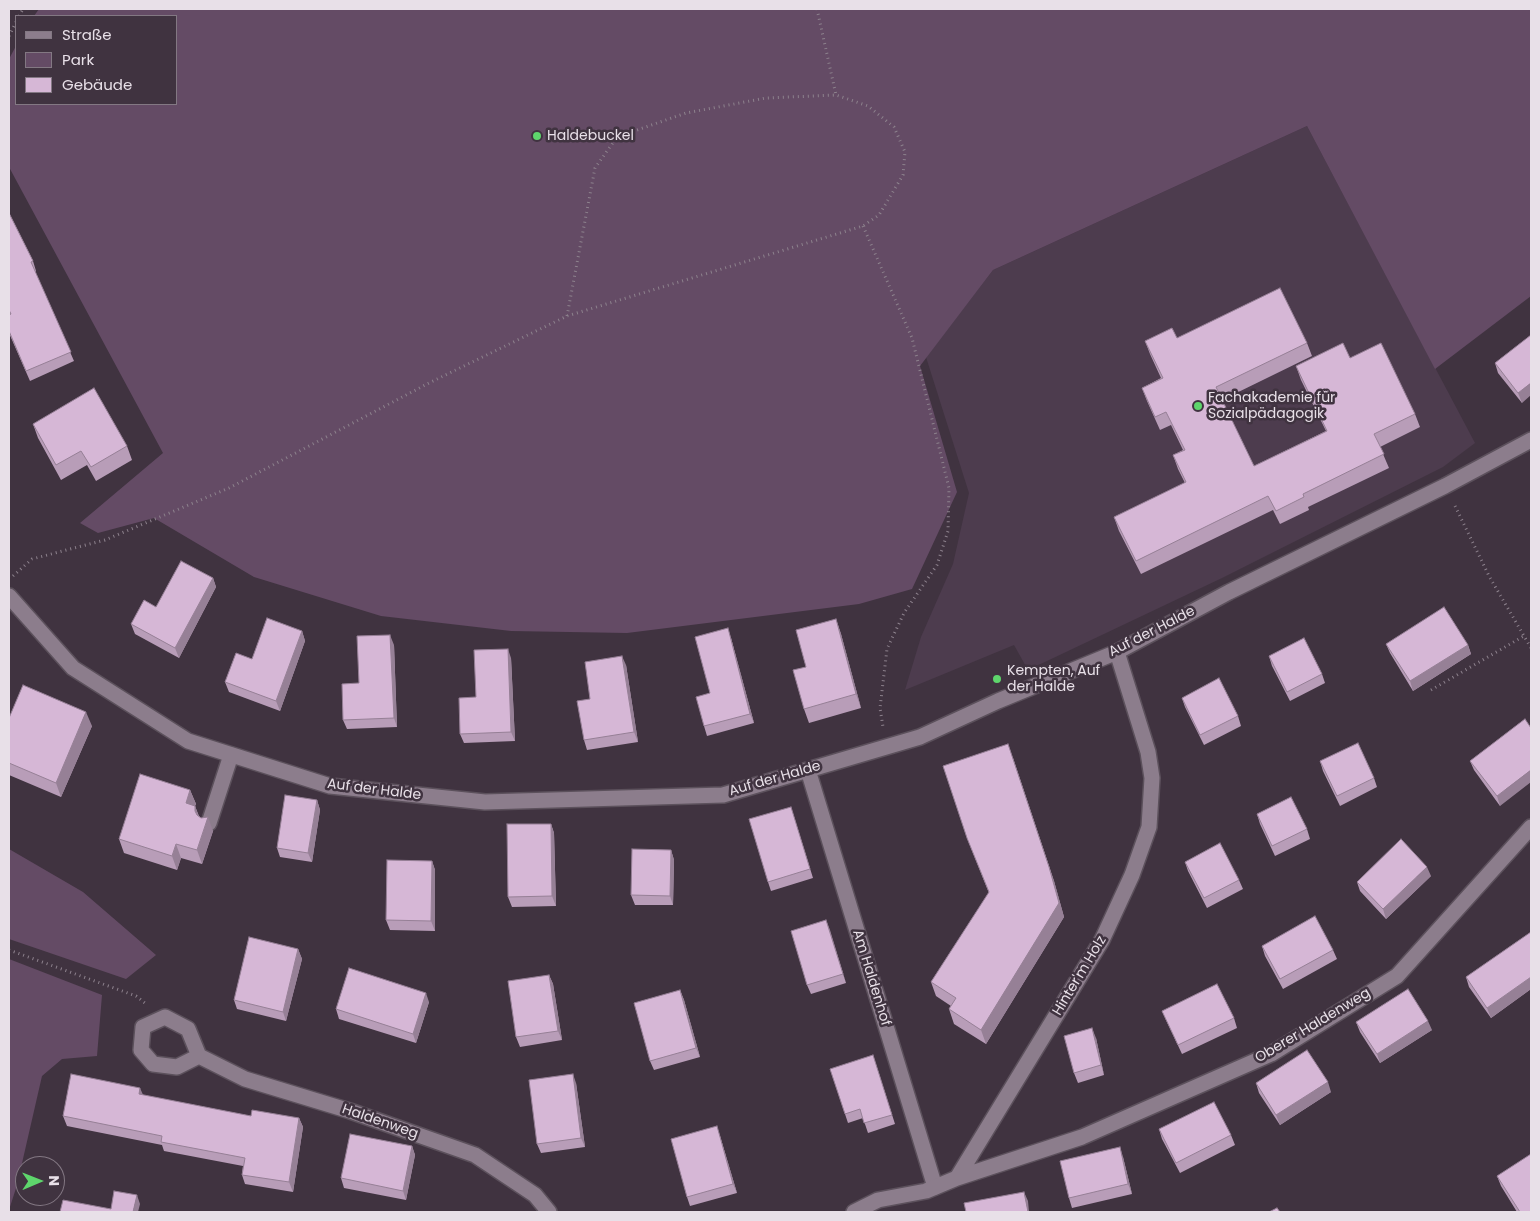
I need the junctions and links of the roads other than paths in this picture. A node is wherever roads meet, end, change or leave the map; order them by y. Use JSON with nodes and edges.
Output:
{"nodes":[{"id":1,"x":1531,"y":440,"type":"edge"},
{"id":2,"x":9,"y":596,"type":"edge"},
{"id":3,"x":1117,"y":652,"type":"junction"},
{"id":4,"x":232,"y":754,"type":"junction"},
{"id":5,"x":808,"y":770,"type":"junction"},
{"id":6,"x":208,"y":823,"type":"edge"},
{"id":7,"x":1531,"y":828,"type":"edge"},
{"id":8,"x":199,"y":1056,"type":"junction"},
{"id":9,"x":957,"y":1178,"type":"junction"},
{"id":10,"x":935,"y":1187,"type":"junction"},
{"id":11,"x":549,"y":1212,"type":"edge"},
{"id":12,"x":854,"y":1212,"type":"edge"}],
"edges":[{"from":1,"to":3,"type":"street","name":"Auf der Halde"},
{"from":2,"to":4,"type":"street","name":"Auf der Halde"},
{"from":3,"to":5,"type":"street","name":"Auf der Halde"},
{"from":3,"to":9,"type":"street","name":"Hinter'm Holz"},
{"from":4,"to":5,"type":"street","name":"Auf der Halde"},
{"from":4,"to":6,"type":"street"},
{"from":5,"to":10,"type":"street","name":"Am Haldenhof"},
{"from":7,"to":9,"type":"street","name":"Oberer Haldenweg"},
{"from":8,"to":8,"type":"street"},
{"from":8,"to":11,"type":"street","name":"Haldenweg"},
{"from":9,"to":10,"type":"street"},
{"from":10,"to":12,"type":"street"}]}
